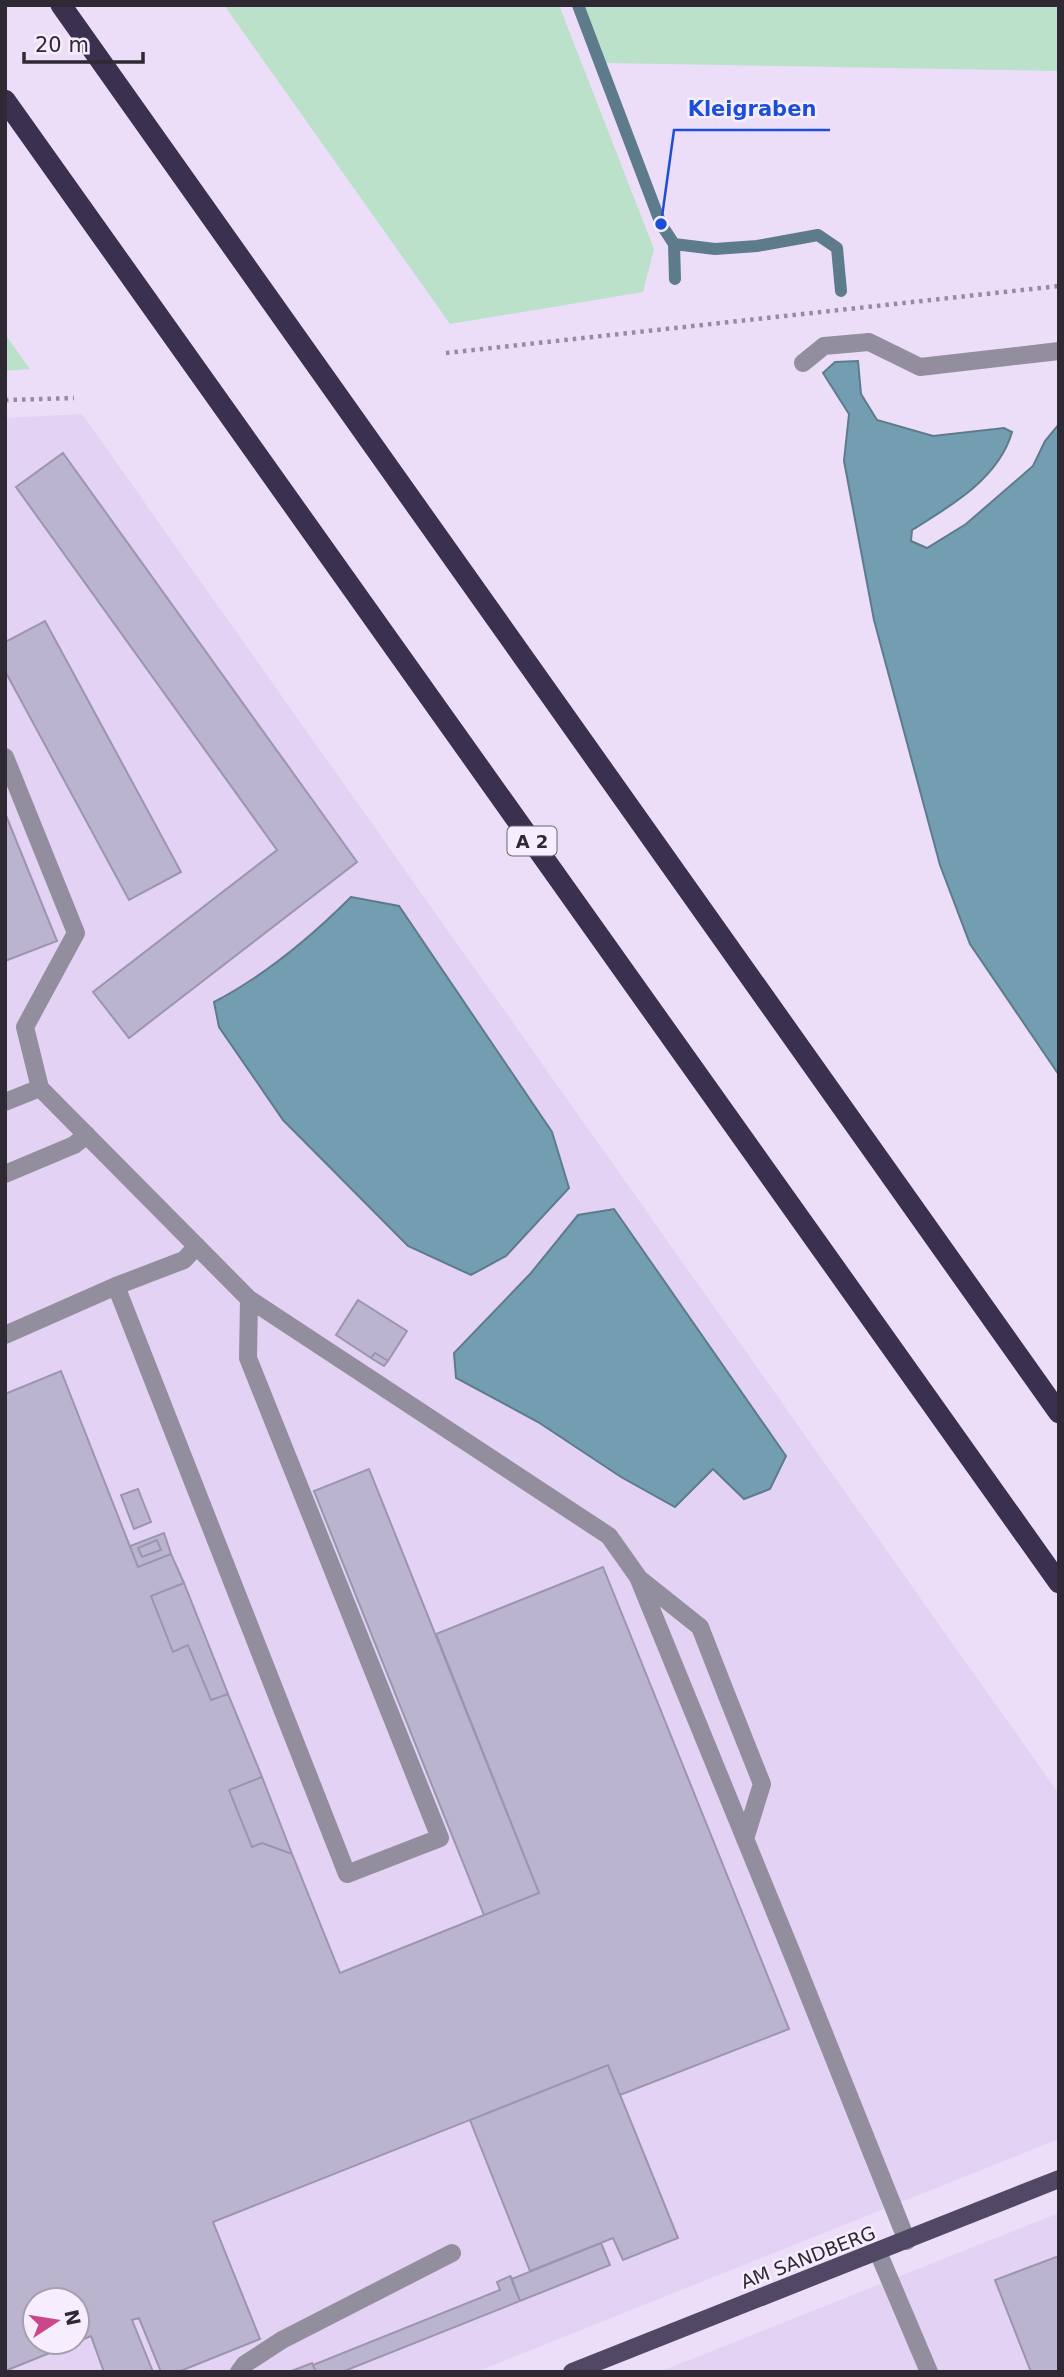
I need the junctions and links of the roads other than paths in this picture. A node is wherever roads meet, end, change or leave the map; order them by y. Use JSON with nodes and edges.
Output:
{"nodes":[{"id":1,"x":61,"y":5,"type":"edge"},
{"id":2,"x":5,"y":100,"type":"edge"},
{"id":3,"x":1059,"y":351,"type":"edge"},
{"id":4,"x":803,"y":363,"type":"dead end"},
{"id":5,"x":5,"y":757,"type":"edge"},
{"id":6,"x":40,"y":1088,"type":"junction"},
{"id":7,"x":5,"y":1102,"type":"edge"},
{"id":8,"x":87,"y":1135,"type":"junction"},
{"id":9,"x":5,"y":1174,"type":"edge"},
{"id":10,"x":197,"y":1246,"type":"junction"},
{"id":11,"x":116,"y":1286,"type":"junction"},
{"id":12,"x":249,"y":1299,"type":"junction"},
{"id":13,"x":5,"y":1335,"type":"edge"},
{"id":14,"x":1059,"y":1413,"type":"edge"},
{"id":15,"x":638,"y":1577,"type":"junction"},
{"id":16,"x":1059,"y":1583,"type":"edge"},
{"id":17,"x":745,"y":1839,"type":"junction"},
{"id":18,"x":1059,"y":2179,"type":"edge"},
{"id":19,"x":906,"y":2241,"type":"junction"},
{"id":20,"x":878,"y":2252,"type":"junction"},
{"id":21,"x":452,"y":2253,"type":"dead end"},
{"id":22,"x":239,"y":2372,"type":"edge"},
{"id":23,"x":572,"y":2372,"type":"edge"},
{"id":24,"x":929,"y":2372,"type":"edge"}],
"edges":[{"from":1,"to":14,"type":"highway"},
{"from":2,"to":16,"type":"highway","number":"A 2"},
{"from":3,"to":4,"type":"lane"},
{"from":5,"to":6,"type":"lane"},
{"from":6,"to":7,"type":"lane"},
{"from":6,"to":8,"type":"lane"},
{"from":8,"to":9,"type":"lane"},
{"from":8,"to":10,"type":"lane"},
{"from":10,"to":11,"type":"lane"},
{"from":10,"to":12,"type":"lane"},
{"from":11,"to":12,"type":"lane"},
{"from":11,"to":13,"type":"lane"},
{"from":12,"to":15,"type":"lane"},
{"from":15,"to":17,"type":"lane"},
{"from":15,"to":17,"type":"lane"},
{"from":17,"to":19,"type":"lane"},
{"from":18,"to":19,"type":"main road","name":"AM SANDBERG"},
{"from":19,"to":20,"type":"main road","name":"AM SANDBERG"},
{"from":20,"to":23,"type":"main road","name":"AM SANDBERG"},
{"from":20,"to":24,"type":"lane"},
{"from":21,"to":22,"type":"lane"}]}
